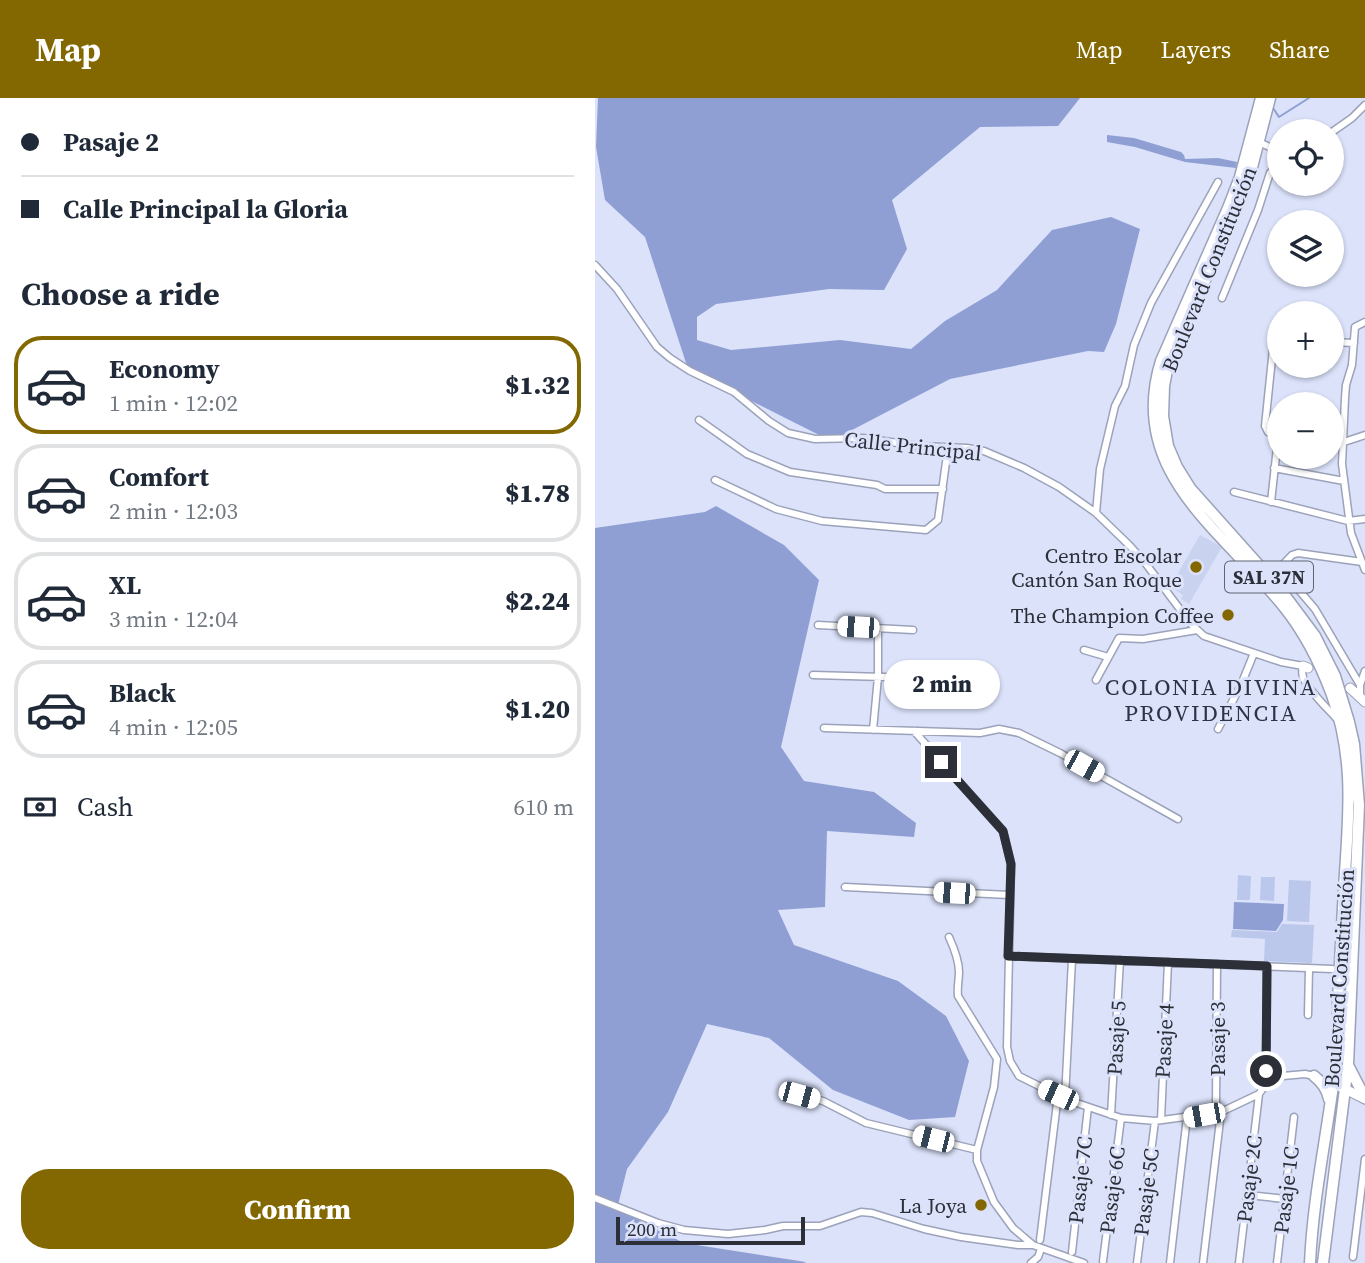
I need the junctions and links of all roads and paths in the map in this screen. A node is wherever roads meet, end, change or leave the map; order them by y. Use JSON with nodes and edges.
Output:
{"nodes":[{"id":1,"x":1261,"y":98,"type":"edge"},
{"id":2,"x":1270,"y":98,"type":"edge"},
{"id":3,"x":1365,"y":105,"type":"edge"},
{"id":4,"x":1344,"y":124,"type":"edge"},
{"id":5,"x":1258,"y":142,"type":"junction"},
{"id":6,"x":1267,"y":145,"type":"edge"},
{"id":7,"x":1218,"y":182,"type":"dead end"},
{"id":8,"x":1267,"y":182,"type":"edge"},
{"id":9,"x":595,"y":265,"type":"edge"},
{"id":10,"x":1223,"y":298,"type":"dead end"},
{"id":11,"x":1365,"y":322,"type":"edge"},
{"id":12,"x":1344,"y":343,"type":"edge"},
{"id":13,"x":1354,"y":343,"type":"junction"},
{"id":14,"x":1267,"y":407,"type":"edge"},
{"id":15,"x":699,"y":420,"type":"dead end"},
{"id":16,"x":1267,"y":430,"type":"edge"},
{"id":17,"x":1365,"y":435,"type":"edge"},
{"id":18,"x":1344,"y":442,"type":"joint"},
{"id":19,"x":948,"y":447,"type":"junction"},
{"id":20,"x":1274,"y":469,"type":"edge"},
{"id":21,"x":1279,"y":469,"type":"edge"},
{"id":22,"x":1343,"y":469,"type":"edge"},
{"id":23,"x":715,"y":480,"type":"dead end"},
{"id":24,"x":1344,"y":481,"type":"junction"},
{"id":25,"x":943,"y":489,"type":"junction"},
{"id":26,"x":1234,"y":492,"type":"dead end"},
{"id":27,"x":1271,"y":502,"type":"junction"},
{"id":28,"x":1097,"y":513,"type":"junction"},
{"id":29,"x":1365,"y":519,"type":"edge"},
{"id":30,"x":1349,"y":521,"type":"junction"},
{"id":31,"x":1362,"y":562,"type":"junction"},
{"id":32,"x":1280,"y":568,"type":"junction"},
{"id":33,"x":1365,"y":570,"type":"edge"},
{"id":34,"x":1270,"y":578,"type":"junction"},
{"id":35,"x":818,"y":625,"type":"dead end"},
{"id":36,"x":878,"y":628,"type":"junction"},
{"id":37,"x":913,"y":630,"type":"dead end"},
{"id":38,"x":1197,"y":630,"type":"junction"},
{"id":39,"x":1084,"y":650,"type":"dead end"},
{"id":40,"x":1254,"y":653,"type":"junction"},
{"id":41,"x":1108,"y":657,"type":"junction"},
{"id":42,"x":1365,"y":671,"type":"edge"},
{"id":43,"x":813,"y":675,"type":"dead end"},
{"id":44,"x":878,"y":677,"type":"junction"},
{"id":45,"x":989,"y":680,"type":"dead end"},
{"id":46,"x":1096,"y":680,"type":"dead end"},
{"id":47,"x":1355,"y":687,"type":"junction"},
{"id":48,"x":1362,"y":699,"type":"edge"},
{"id":49,"x":1340,"y":722,"type":"junction"},
{"id":50,"x":824,"y":728,"type":"dead end"},
{"id":51,"x":1218,"y":729,"type":"dead end"},
{"id":52,"x":873,"y":730,"type":"junction"},
{"id":53,"x":914,"y":731,"type":"junction"},
{"id":54,"x":1178,"y":819,"type":"dead end"},
{"id":55,"x":845,"y":887,"type":"dead end"},
{"id":56,"x":1009,"y":895,"type":"junction"},
{"id":57,"x":949,"y":937,"type":"dead end"},
{"id":58,"x":1008,"y":956,"type":"junction"},
{"id":59,"x":1072,"y":958,"type":"junction"},
{"id":60,"x":1120,"y":960,"type":"junction"},
{"id":61,"x":1168,"y":962,"type":"junction"},
{"id":62,"x":1217,"y":964,"type":"junction"},
{"id":63,"x":1267,"y":966,"type":"junction"},
{"id":64,"x":1310,"y":968,"type":"junction"},
{"id":65,"x":1332,"y":969,"type":"dead end"},
{"id":66,"x":1308,"y":1015,"type":"dead end"},
{"id":67,"x":997,"y":1059,"type":"junction"},
{"id":68,"x":1336,"y":1059,"type":"junction"},
{"id":69,"x":1010,"y":1061,"type":"junction"},
{"id":70,"x":1348,"y":1065,"type":"junction"},
{"id":71,"x":1314,"y":1076,"type":"junction"},
{"id":72,"x":1333,"y":1083,"type":"junction"},
{"id":73,"x":1266,"y":1084,"type":"junction"},
{"id":74,"x":1346,"y":1089,"type":"junction"},
{"id":75,"x":1259,"y":1094,"type":"junction"},
{"id":76,"x":799,"y":1095,"type":"dead end"},
{"id":77,"x":1058,"y":1095,"type":"junction"},
{"id":78,"x":1364,"y":1098,"type":"edge"},
{"id":79,"x":1065,"y":1099,"type":"junction"},
{"id":80,"x":1329,"y":1105,"type":"junction"},
{"id":81,"x":1088,"y":1107,"type":"junction"},
{"id":82,"x":1343,"y":1107,"type":"junction"},
{"id":83,"x":1221,"y":1112,"type":"junction"},
{"id":84,"x":1111,"y":1115,"type":"junction"},
{"id":85,"x":1294,"y":1117,"type":"dead end"},
{"id":86,"x":1121,"y":1118,"type":"junction"},
{"id":87,"x":1187,"y":1118,"type":"junction"},
{"id":88,"x":1158,"y":1120,"type":"junction"},
{"id":89,"x":977,"y":1150,"type":"junction"},
{"id":90,"x":1365,"y":1159,"type":"edge"},
{"id":91,"x":1248,"y":1195,"type":"junction"},
{"id":92,"x":595,"y":1198,"type":"edge"},
{"id":93,"x":1285,"y":1199,"type":"junction"},
{"id":94,"x":1040,"y":1240,"type":"dead end"},
{"id":95,"x":1034,"y":1245,"type":"junction"},
{"id":96,"x":1041,"y":1249,"type":"junction"},
{"id":97,"x":1072,"y":1252,"type":"dead end"},
{"id":98,"x":1353,"y":1257,"type":"dead end"},
{"id":99,"x":1103,"y":1261,"type":"edge"},
{"id":100,"x":1034,"y":1262,"type":"edge"},
{"id":101,"x":1084,"y":1263,"type":"edge"},
{"id":102,"x":1137,"y":1263,"type":"edge"},
{"id":103,"x":1170,"y":1263,"type":"edge"},
{"id":104,"x":1203,"y":1263,"type":"edge"},
{"id":105,"x":1239,"y":1263,"type":"edge"},
{"id":106,"x":1277,"y":1263,"type":"edge"},
{"id":107,"x":1310,"y":1263,"type":"edge"},
{"id":108,"x":1323,"y":1263,"type":"edge"}],
"edges":[{"from":1,"to":49,"type":"highway","name":"Boulevard Constitución","number":"SAL 37N"},
{"from":2,"to":5,"type":"highway","name":"Boulevard Constitución","number":"SAL 37N"},
{"from":3,"to":4,"type":"street"},
{"from":5,"to":6,"type":"street"},
{"from":5,"to":34,"type":"highway","name":"Boulevard Constitución","number":"SAL 37N"},
{"from":7,"to":28,"type":"street"},
{"from":8,"to":10,"type":"street"},
{"from":9,"to":19,"type":"street","name":"Calle Principal"},
{"from":11,"to":13,"type":"street"},
{"from":12,"to":13,"type":"street"},
{"from":13,"to":18,"type":"street"},
{"from":14,"to":16,"type":"street"},
{"from":15,"to":25,"type":"street"},
{"from":17,"to":18,"type":"street"},
{"from":19,"to":25,"type":"street"},
{"from":19,"to":28,"type":"street","name":"Calle Principal"},
{"from":20,"to":27,"type":"street"},
{"from":21,"to":24,"type":"street"},
{"from":22,"to":24,"type":"street"},
{"from":23,"to":25,"type":"street"},
{"from":24,"to":30,"type":"street"},
{"from":26,"to":27,"type":"street"},
{"from":27,"to":30,"type":"street"},
{"from":28,"to":38,"type":"street","name":"Calle Principal"},
{"from":29,"to":30,"type":"street"},
{"from":30,"to":31,"type":"street"},
{"from":31,"to":32,"type":"street"},
{"from":31,"to":33,"type":"street"},
{"from":32,"to":34,"type":"street"},
{"from":32,"to":47,"type":"street"},
{"from":34,"to":70,"type":"highway","name":"Boulevard Constitución","number":"SAL 37N"},
{"from":35,"to":36,"type":"street"},
{"from":36,"to":37,"type":"street"},
{"from":36,"to":44,"type":"street"},
{"from":38,"to":40,"type":"street","name":"Calle Principal"},
{"from":38,"to":41,"type":"street"},
{"from":39,"to":41,"type":"street"},
{"from":40,"to":49,"type":"street","name":"Calle Principal"},
{"from":40,"to":51,"type":"street"},
{"from":41,"to":46,"type":"street"},
{"from":42,"to":47,"type":"street"},
{"from":43,"to":44,"type":"street"},
{"from":44,"to":45,"type":"street"},
{"from":44,"to":52,"type":"street"},
{"from":47,"to":48,"type":"street"},
{"from":49,"to":68,"type":"highway","name":"Boulevard Constitución","number":"SAL 37N"},
{"from":50,"to":52,"type":"street"},
{"from":52,"to":53,"type":"street"},
{"from":53,"to":54,"type":"street"},
{"from":53,"to":56,"type":"street"},
{"from":55,"to":56,"type":"street"},
{"from":56,"to":58,"type":"street"},
{"from":57,"to":67,"type":"street"},
{"from":58,"to":59,"type":"street"},
{"from":58,"to":69,"type":"street"},
{"from":59,"to":60,"type":"street"},
{"from":59,"to":79,"type":"street"},
{"from":60,"to":61,"type":"street"},
{"from":60,"to":84,"type":"street","name":"Pasaje 5"},
{"from":61,"to":62,"type":"street"},
{"from":61,"to":88,"type":"street","name":"Pasaje 4"},
{"from":62,"to":63,"type":"street"},
{"from":62,"to":83,"type":"street","name":"Pasaje 3"},
{"from":63,"to":64,"type":"street"},
{"from":63,"to":73,"type":"street"},
{"from":64,"to":65,"type":"street"},
{"from":64,"to":66,"type":"street"},
{"from":67,"to":69,"type":"street"},
{"from":67,"to":89,"type":"street"},
{"from":68,"to":71,"type":"highway"},
{"from":68,"to":72,"type":"highway","name":"Boulevard Constitución","number":"SAL 37N"},
{"from":69,"to":77,"type":"street"},
{"from":70,"to":74,"type":"highway","name":"Boulevard Constitución","number":"SAL 37N"},
{"from":70,"to":78,"type":"highway"},
{"from":71,"to":72,"type":"street"},
{"from":71,"to":73,"type":"street"},
{"from":71,"to":80,"type":"highway"},
{"from":72,"to":74,"type":"street"},
{"from":72,"to":80,"type":"highway","name":"Boulevard Constitución","number":"SAL 37N"},
{"from":73,"to":75,"type":"street"},
{"from":74,"to":78,"type":"street"},
{"from":74,"to":82,"type":"highway","name":"Boulevard Constitución","number":"SAL 37N"},
{"from":75,"to":83,"type":"street"},
{"from":75,"to":91,"type":"street","name":"Pasaje 2C"},
{"from":76,"to":89,"type":"street"},
{"from":77,"to":79,"type":"street"},
{"from":77,"to":94,"type":"street"},
{"from":78,"to":82,"type":"highway"},
{"from":79,"to":81,"type":"street"},
{"from":80,"to":107,"type":"highway","name":"Boulevard Constitución","number":"SAL 37N"},
{"from":81,"to":84,"type":"street"},
{"from":81,"to":97,"type":"street","name":"Pasaje 7C"},
{"from":82,"to":108,"type":"highway","name":"Boulevard Constitución","number":"SAL 37N"},
{"from":83,"to":87,"type":"street"},
{"from":83,"to":104,"type":"street","name":"Pasaje 3"},
{"from":84,"to":86,"type":"street"},
{"from":85,"to":93,"type":"street","name":"Pasaje 1C"},
{"from":86,"to":88,"type":"street"},
{"from":86,"to":99,"type":"street","name":"Pasaje 6C"},
{"from":87,"to":88,"type":"street"},
{"from":87,"to":103,"type":"street"},
{"from":88,"to":102,"type":"street","name":"Pasaje 5C"},
{"from":89,"to":95,"type":"street"},
{"from":90,"to":98,"type":"street"},
{"from":91,"to":93,"type":"street"},
{"from":91,"to":105,"type":"street","name":"Pasaje 2C"},
{"from":92,"to":95,"type":"street"},
{"from":93,"to":106,"type":"street","name":"Pasaje 1C"},
{"from":95,"to":96,"type":"street"},
{"from":96,"to":100,"type":"street"},
{"from":96,"to":101,"type":"street"}]}
